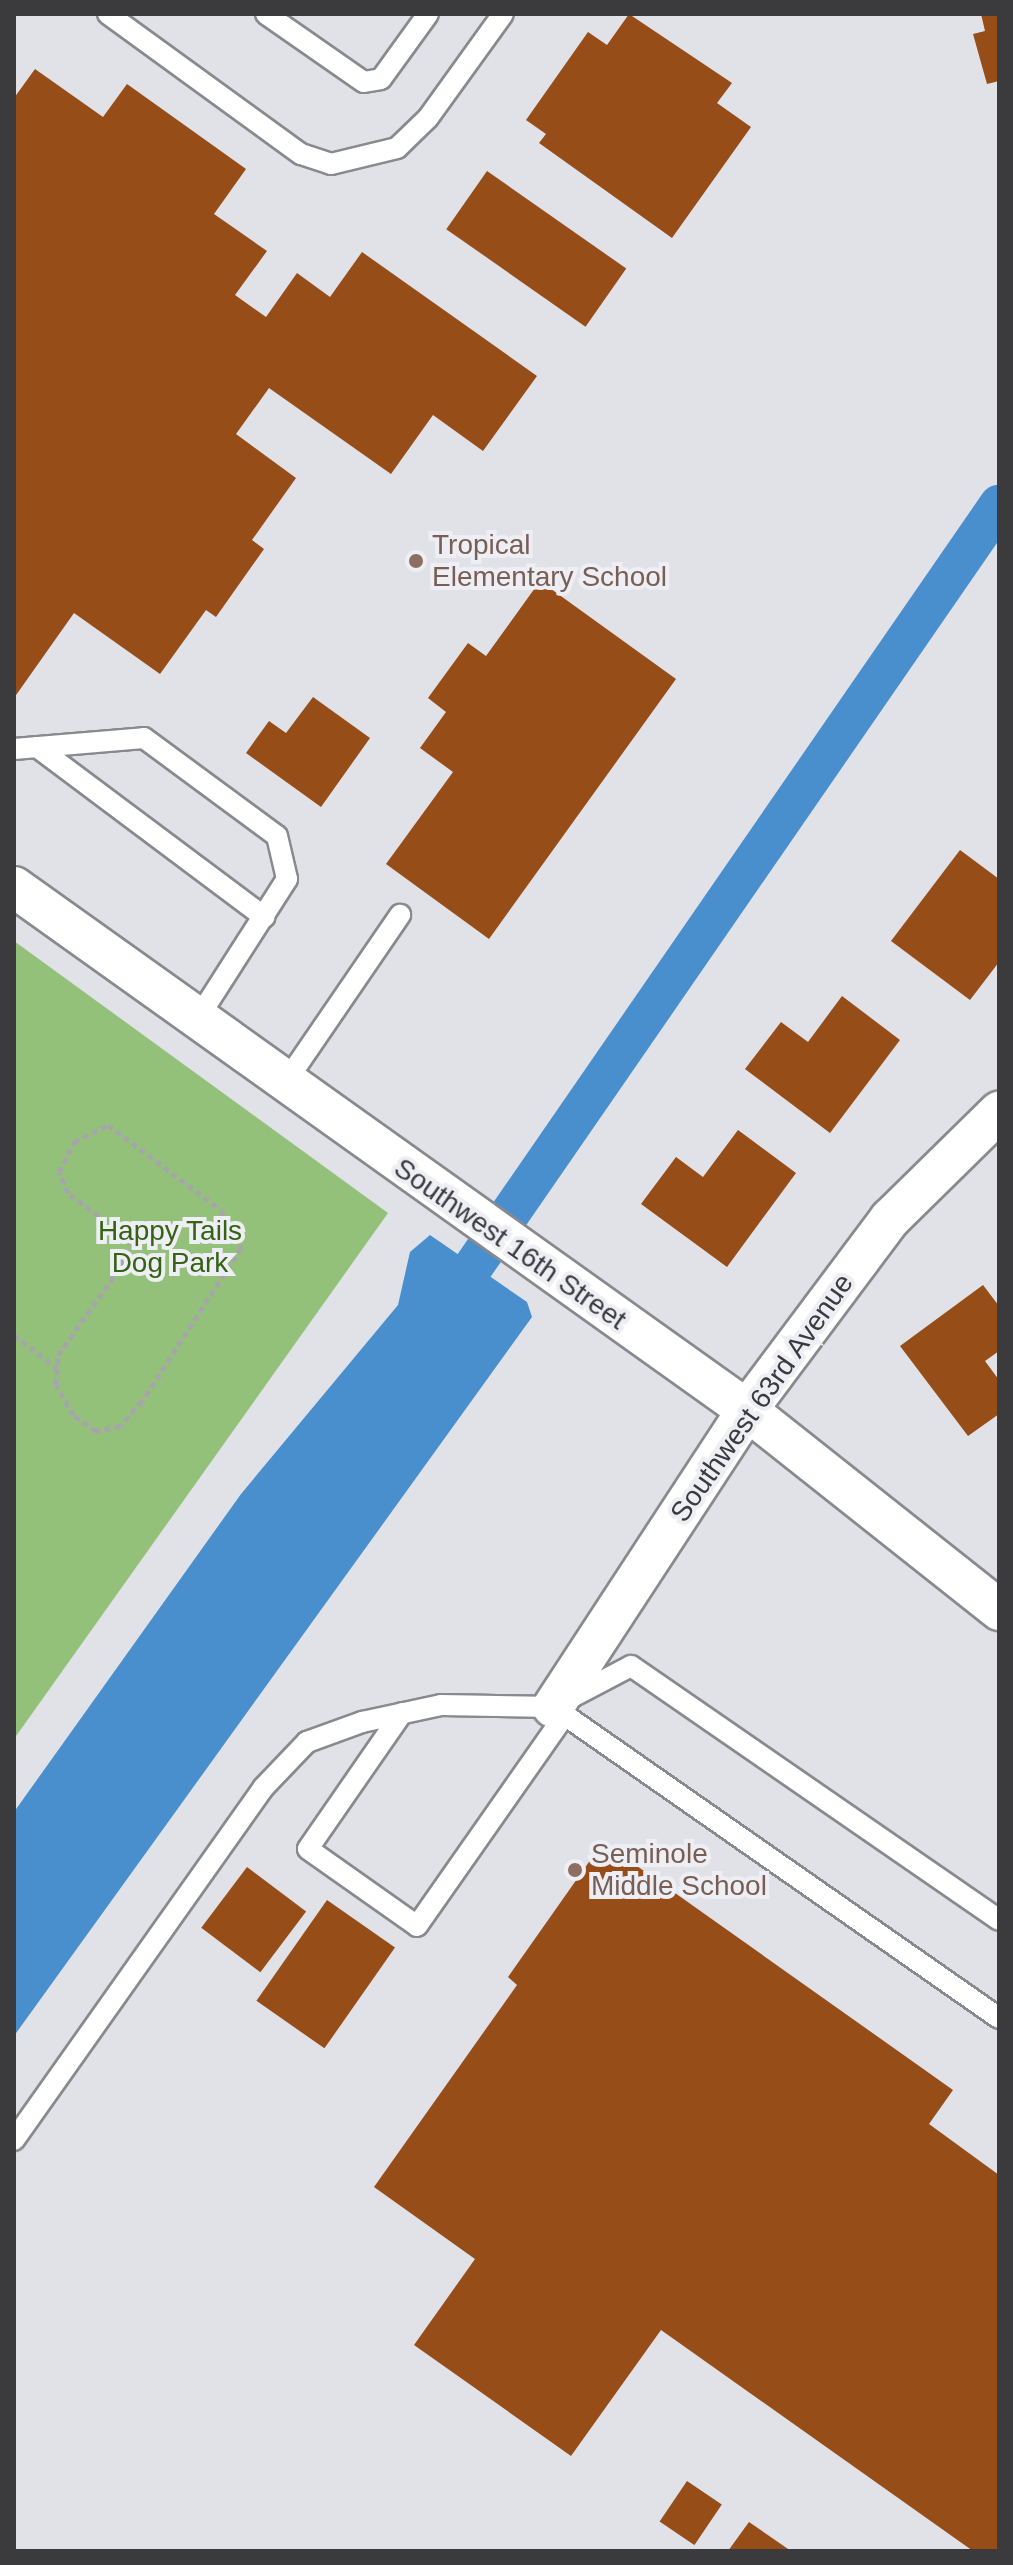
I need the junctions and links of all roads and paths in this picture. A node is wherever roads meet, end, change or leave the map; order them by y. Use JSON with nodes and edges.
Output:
{"nodes":[{"id":1,"x":108,"y":14,"type":"edge"},
{"id":2,"x":266,"y":14,"type":"edge"},
{"id":3,"x":428,"y":14,"type":"edge"},
{"id":4,"x":503,"y":14,"type":"edge"},
{"id":5,"x":37,"y":747,"type":"junction"},
{"id":6,"x":14,"y":749,"type":"edge"},
{"id":7,"x":14,"y":887,"type":"edge"},
{"id":8,"x":400,"y":915,"type":"dead end"},
{"id":9,"x":264,"y":917,"type":"junction"},
{"id":10,"x":197,"y":1020,"type":"junction"},
{"id":11,"x":285,"y":1083,"type":"junction"},
{"id":12,"x":999,"y":1112,"type":"edge"},
{"id":13,"x":14,"y":1335,"type":"edge"},
{"id":14,"x":57,"y":1368,"type":"junction"},
{"id":15,"x":747,"y":1410,"type":"junction"},
{"id":16,"x":999,"y":1610,"type":"edge"},
{"id":17,"x":559,"y":1711,"type":"junction"},
{"id":18,"x":402,"y":1713,"type":"junction"},
{"id":19,"x":999,"y":1920,"type":"edge"},
{"id":20,"x":999,"y":2018,"type":"edge"},
{"id":21,"x":14,"y":2140,"type":"edge"}],
"edges":[{"from":1,"to":4,"type":"lane"},
{"from":2,"to":3,"type":"lane"},
{"from":5,"to":6,"type":"lane"},
{"from":5,"to":9,"type":"lane"},
{"from":5,"to":9,"type":"lane"},
{"from":7,"to":10,"type":"street","name":"Southwest 16th Street"},
{"from":8,"to":11,"type":"lane"},
{"from":9,"to":10,"type":"lane"},
{"from":10,"to":11,"type":"street","name":"Southwest 16th Street"},
{"from":11,"to":15,"type":"street","name":"Southwest 16th Street"},
{"from":12,"to":15,"type":"street","name":"Southwest 63rd Avenue"},
{"from":13,"to":14,"type":"path"},
{"from":14,"to":14,"type":"path"},
{"from":15,"to":16,"type":"street","name":"Southwest 16th Street"},
{"from":15,"to":17,"type":"street","name":"Southwest 63rd Avenue"},
{"from":17,"to":18,"type":"lane"},
{"from":17,"to":18,"type":"lane"},
{"from":17,"to":19,"type":"lane"},
{"from":17,"to":20,"type":"lane"},
{"from":18,"to":21,"type":"lane"}]}
